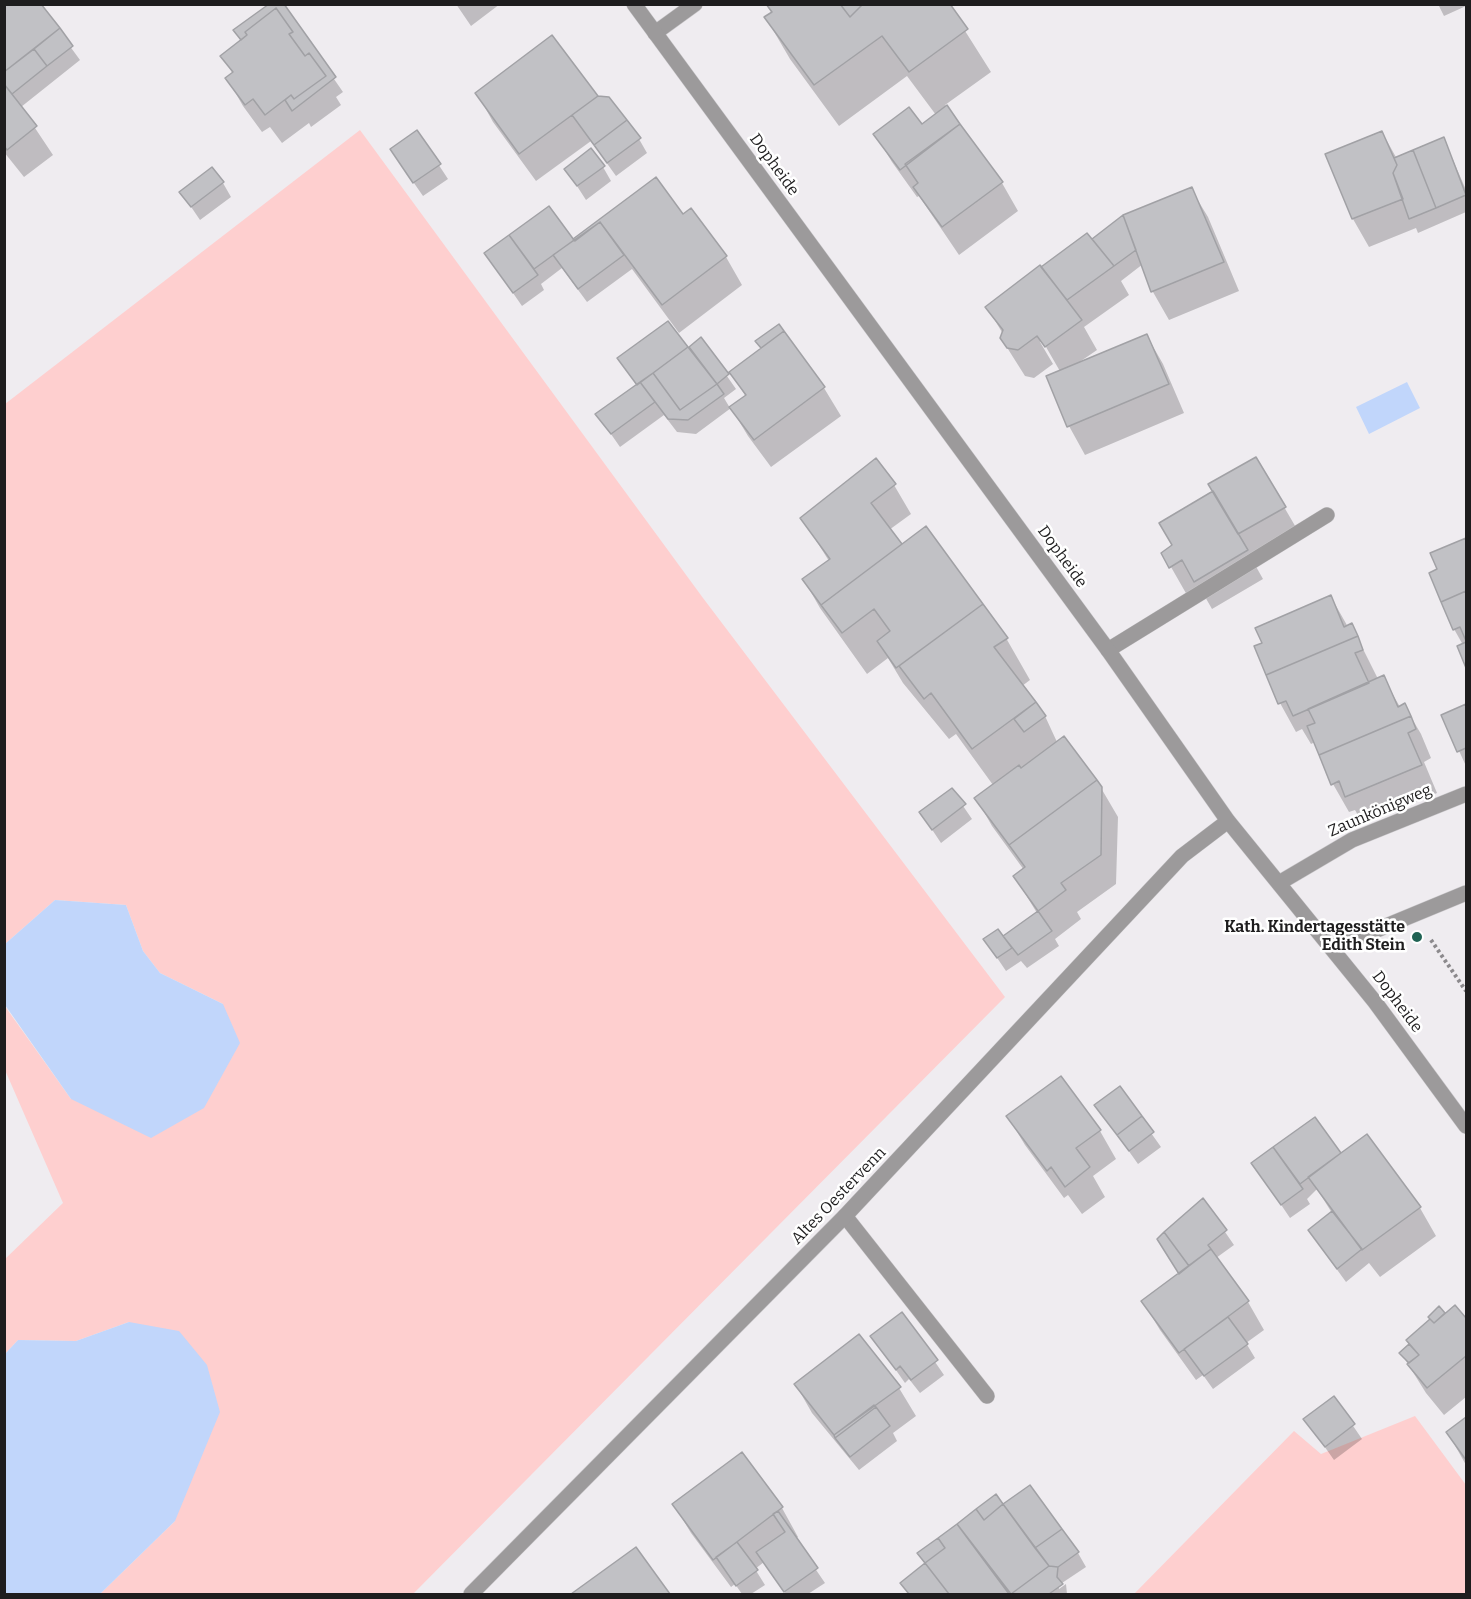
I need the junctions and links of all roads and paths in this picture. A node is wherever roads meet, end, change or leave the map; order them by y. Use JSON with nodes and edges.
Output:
{"nodes":[{"id":1,"x":634,"y":4,"type":"edge"},
{"id":2,"x":696,"y":4,"type":"edge"},
{"id":3,"x":655,"y":33,"type":"junction"},
{"id":4,"x":1327,"y":515,"type":"dead end"},
{"id":5,"x":1108,"y":650,"type":"junction"},
{"id":6,"x":1467,"y":794,"type":"edge"},
{"id":7,"x":1228,"y":820,"type":"junction"},
{"id":8,"x":1279,"y":883,"type":"junction"},
{"id":9,"x":1467,"y":893,"type":"edge"},
{"id":10,"x":1414,"y":915,"type":"junction"},
{"id":11,"x":1333,"y":948,"type":"junction"},
{"id":12,"x":1467,"y":991,"type":"edge"},
{"id":13,"x":1467,"y":1126,"type":"edge"},
{"id":14,"x":845,"y":1216,"type":"junction"},
{"id":15,"x":987,"y":1396,"type":"dead end"},
{"id":16,"x":471,"y":1594,"type":"edge"}],
"edges":[{"from":1,"to":3,"type":"street","name":"Dopheide"},
{"from":2,"to":3,"type":"street"},
{"from":3,"to":5,"type":"street","name":"Dopheide"},
{"from":4,"to":5,"type":"street"},
{"from":5,"to":7,"type":"street","name":"Dopheide"},
{"from":6,"to":8,"type":"street","name":"Zaunkönigweg"},
{"from":7,"to":8,"type":"street","name":"Dopheide"},
{"from":7,"to":14,"type":"street","name":"Altes Oestervenn"},
{"from":8,"to":11,"type":"street","name":"Dopheide"},
{"from":9,"to":10,"type":"street"},
{"from":10,"to":11,"type":"street"},
{"from":10,"to":12,"type":"path"},
{"from":11,"to":13,"type":"street","name":"Dopheide"},
{"from":14,"to":15,"type":"street"},
{"from":14,"to":16,"type":"street","name":"Altes Oestervenn"}]}
